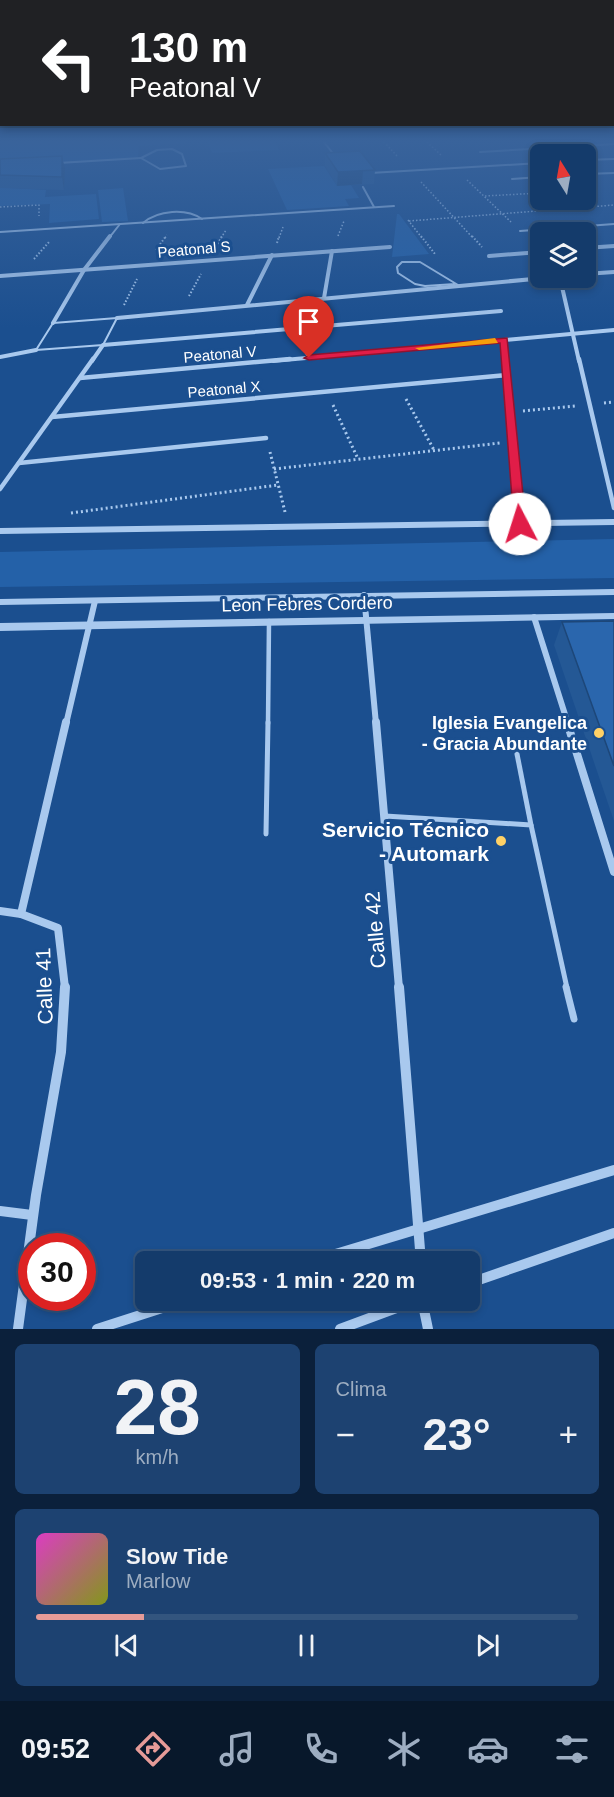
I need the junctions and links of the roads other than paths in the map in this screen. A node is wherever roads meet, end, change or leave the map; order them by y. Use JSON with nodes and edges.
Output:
{"nodes":[{"id":1,"x":372,"y":204,"type":"edge"},
{"id":2,"x":394,"y":206,"type":"road end"},
{"id":3,"x":374,"y":207,"type":"junction"},
{"id":4,"x":202,"y":219,"type":"junction"},
{"id":5,"x":143,"y":223,"type":"junction"},
{"id":6,"x":120,"y":224,"type":"junction"},
{"id":7,"x":614,"y":224,"type":"edge"},
{"id":8,"x":520,"y":231,"type":"road end"},
{"id":9,"x":0,"y":232,"type":"edge"},
{"id":10,"x":614,"y":246,"type":"edge"},
{"id":11,"x":390,"y":247,"type":"dead end"},
{"id":12,"x":596,"y":247,"type":"edge"},
{"id":13,"x":332,"y":251,"type":"junction"},
{"id":14,"x":530,"y":253,"type":"edge"},
{"id":15,"x":272,"y":255,"type":"junction"},
{"id":16,"x":489,"y":256,"type":"road end"},
{"id":17,"x":84,"y":270,"type":"junction"},
{"id":18,"x":614,"y":272,"type":"edge"},
{"id":19,"x":596,"y":273,"type":"edge"},
{"id":20,"x":0,"y":276,"type":"edge"},
{"id":21,"x":530,"y":279,"type":"edge"},
{"id":22,"x":457,"y":285,"type":"junction"},
{"id":23,"x":562,"y":288,"type":"edge"},
{"id":24,"x":324,"y":298,"type":"junction"},
{"id":25,"x":312,"y":299,"type":"junction"},
{"id":26,"x":247,"y":305,"type":"junction"},
{"id":27,"x":501,"y":311,"type":"dead end"},
{"id":28,"x":117,"y":318,"type":"junction"},
{"id":29,"x":53,"y":323,"type":"junction"},
{"id":30,"x":323,"y":325,"type":"junction"},
{"id":31,"x":298,"y":327,"type":"junction"},
{"id":32,"x":614,"y":330,"type":"edge"},
{"id":33,"x":573,"y":334,"type":"junction"},
{"id":34,"x":504,"y":340,"type":"junction"},
{"id":35,"x":103,"y":345,"type":"junction"},
{"id":36,"x":36,"y":350,"type":"junction"},
{"id":37,"x":0,"y":357,"type":"edge"},
{"id":38,"x":309,"y":358,"type":"junction"},
{"id":39,"x":507,"y":375,"type":"junction"},
{"id":40,"x":80,"y":378,"type":"junction"},
{"id":41,"x":52,"y":417,"type":"junction"},
{"id":42,"x":266,"y":438,"type":"road end"},
{"id":43,"x":19,"y":463,"type":"junction"},
{"id":44,"x":0,"y":489,"type":"edge"},
{"id":45,"x":614,"y":508,"type":"edge"},
{"id":46,"x":614,"y":522,"type":"edge"},
{"id":47,"x":520,"y":524,"type":"junction"},
{"id":48,"x":0,"y":531,"type":"edge"},
{"id":49,"x":614,"y":592,"type":"edge"},
{"id":50,"x":364,"y":595,"type":"junction"},
{"id":51,"x":95,"y":600,"type":"junction"},
{"id":52,"x":0,"y":602,"type":"edge"},
{"id":53,"x":614,"y":616,"type":"edge"},
{"id":54,"x":534,"y":617,"type":"junction"},
{"id":55,"x":366,"y":618,"type":"junction"},
{"id":56,"x":269,"y":621,"type":"junction"},
{"id":57,"x":89,"y":625,"type":"junction"},
{"id":58,"x":0,"y":627,"type":"edge"},
{"id":59,"x":518,"y":754,"type":"dead end"},
{"id":60,"x":385,"y":816,"type":"junction"},
{"id":61,"x":531,"y":825,"type":"junction"},
{"id":62,"x":266,"y":834,"type":"dead end"},
{"id":63,"x":614,"y":872,"type":"edge"},
{"id":64,"x":0,"y":911,"type":"edge"},
{"id":65,"x":21,"y":914,"type":"junction"},
{"id":66,"x":574,"y":1019,"type":"dead end"},
{"id":67,"x":614,"y":1170,"type":"edge"},
{"id":68,"x":0,"y":1211,"type":"edge"},
{"id":69,"x":32,"y":1215,"type":"junction"},
{"id":70,"x":420,"y":1226,"type":"junction"},
{"id":71,"x":614,"y":1233,"type":"edge"},
{"id":72,"x":343,"y":1251,"type":"edge"},
{"id":73,"x":421,"y":1251,"type":"edge"},
{"id":74,"x":480,"y":1280,"type":"edge"},
{"id":75,"x":153,"y":1311,"type":"edge"},
{"id":76,"x":390,"y":1311,"type":"edge"},
{"id":77,"x":423,"y":1311,"type":"edge"},
{"id":78,"x":18,"y":1329,"type":"edge"},
{"id":79,"x":98,"y":1329,"type":"edge"},
{"id":80,"x":340,"y":1329,"type":"edge"},
{"id":81,"x":428,"y":1329,"type":"edge"}],
"edges":[{"from":1,"to":3,"type":"lane"},
{"from":2,"to":3,"type":"street"},
{"from":3,"to":4,"type":"street"},
{"from":4,"to":5,"type":"street"},
{"from":4,"to":5,"type":"lane"},
{"from":5,"to":6,"type":"street"},
{"from":6,"to":9,"type":"street"},
{"from":6,"to":17,"type":"street"},
{"from":7,"to":8,"type":"street"},
{"from":10,"to":12,"type":"street"},
{"from":11,"to":13,"type":"street","name":"Peatonal S"},
{"from":13,"to":15,"type":"street","name":"Peatonal S"},
{"from":13,"to":24,"type":"street"},
{"from":14,"to":16,"type":"street"},
{"from":15,"to":17,"type":"street","name":"Peatonal S"},
{"from":15,"to":26,"type":"street"},
{"from":17,"to":20,"type":"street","name":"Peatonal S"},
{"from":17,"to":29,"type":"street"},
{"from":18,"to":19,"type":"street"},
{"from":21,"to":22,"type":"street"},
{"from":22,"to":22,"type":"lane"},
{"from":22,"to":24,"type":"street"},
{"from":23,"to":33,"type":"street"},
{"from":24,"to":25,"type":"street"},
{"from":25,"to":26,"type":"street"},
{"from":25,"to":30,"type":"street"},
{"from":26,"to":28,"type":"street"},
{"from":27,"to":30,"type":"street"},
{"from":28,"to":29,"type":"lane"},
{"from":28,"to":35,"type":"lane"},
{"from":29,"to":36,"type":"lane"},
{"from":30,"to":31,"type":"street"},
{"from":31,"to":35,"type":"street"},
{"from":31,"to":38,"type":"street"},
{"from":32,"to":33,"type":"street","name":"Peatonal V"},
{"from":33,"to":34,"type":"street","name":"Peatonal V"},
{"from":33,"to":45,"type":"street"},
{"from":34,"to":38,"type":"street","name":"Peatonal V"},
{"from":34,"to":39,"type":"street"},
{"from":35,"to":36,"type":"lane"},
{"from":35,"to":40,"type":"street"},
{"from":36,"to":37,"type":"street"},
{"from":38,"to":40,"type":"street","name":"Peatonal V"},
{"from":39,"to":41,"type":"street","name":"Peatonal X"},
{"from":39,"to":47,"type":"street"},
{"from":40,"to":41,"type":"street"},
{"from":41,"to":43,"type":"street"},
{"from":42,"to":43,"type":"street"},
{"from":43,"to":44,"type":"street"},
{"from":46,"to":47,"type":"street"},
{"from":47,"to":48,"type":"street"},
{"from":49,"to":50,"type":"street","name":"Leon Febres Cordero"},
{"from":50,"to":51,"type":"street","name":"Leon Febres Cordero"},
{"from":50,"to":55,"type":"street","name":"Calle 42"},
{"from":51,"to":52,"type":"street","name":"Leon Febres Cordero"},
{"from":51,"to":57,"type":"street"},
{"from":53,"to":54,"type":"street","name":"Leon Febres Cordero"},
{"from":54,"to":55,"type":"street","name":"Leon Febres Cordero"},
{"from":54,"to":63,"type":"street"},
{"from":55,"to":56,"type":"street","name":"Leon Febres Cordero"},
{"from":55,"to":60,"type":"street","name":"Calle 42"},
{"from":56,"to":57,"type":"street","name":"Leon Febres Cordero"},
{"from":56,"to":62,"type":"lane"},
{"from":57,"to":58,"type":"street","name":"Leon Febres Cordero"},
{"from":57,"to":65,"type":"street"},
{"from":59,"to":61,"type":"lane"},
{"from":60,"to":61,"type":"lane"},
{"from":60,"to":70,"type":"street","name":"Calle 42"},
{"from":61,"to":66,"type":"lane"},
{"from":64,"to":65,"type":"street"},
{"from":65,"to":69,"type":"street","name":"Calle 41"},
{"from":67,"to":70,"type":"street"},
{"from":68,"to":69,"type":"street"},
{"from":69,"to":78,"type":"street","name":"Calle 41"},
{"from":70,"to":72,"type":"street"},
{"from":70,"to":73,"type":"street","name":"Calle 42"},
{"from":71,"to":74,"type":"street"},
{"from":75,"to":79,"type":"street"},
{"from":76,"to":80,"type":"street"},
{"from":77,"to":81,"type":"street"}]}
